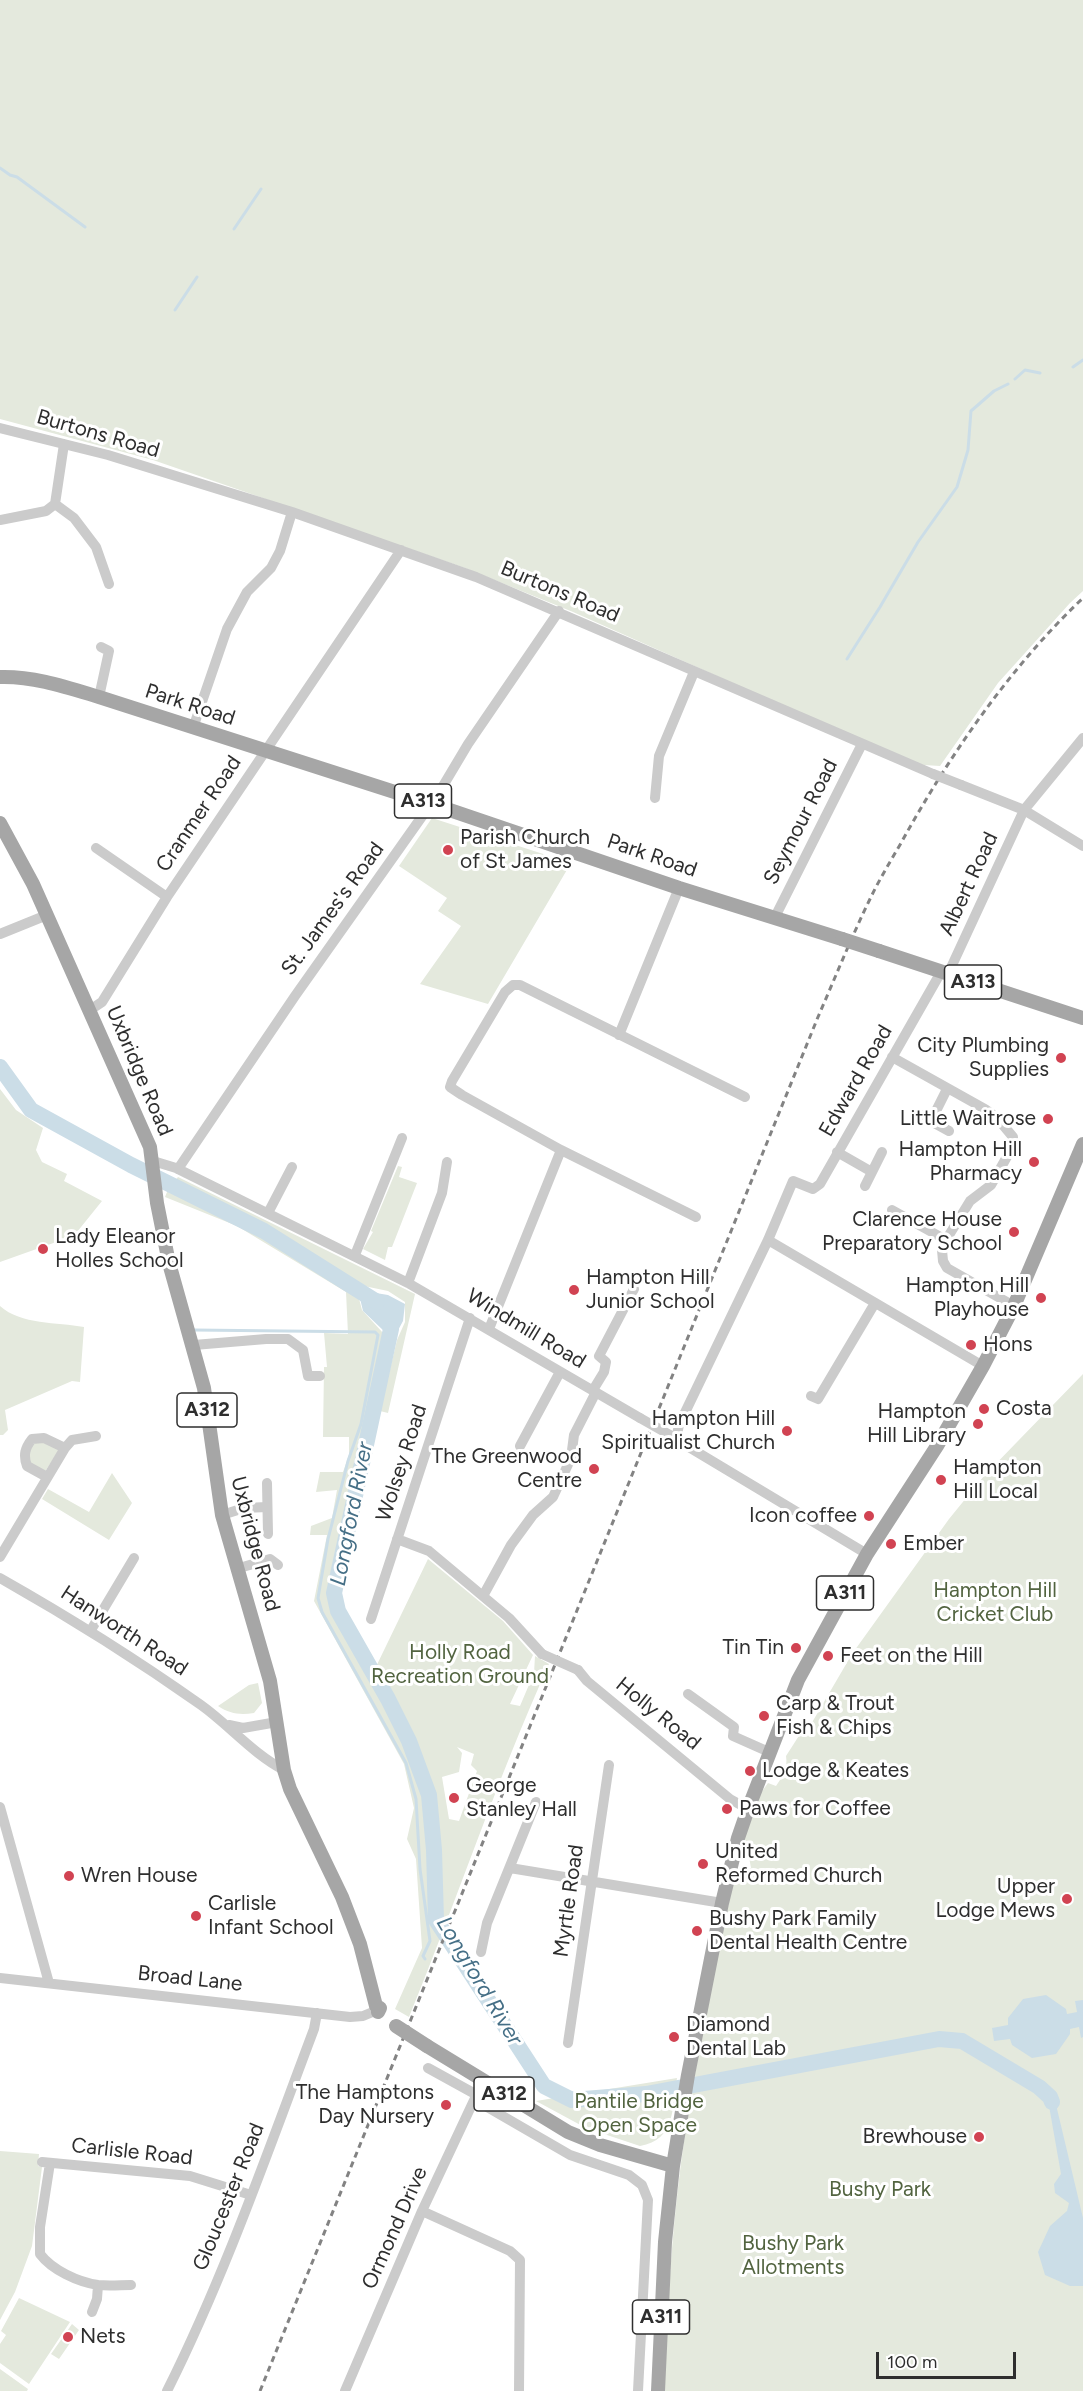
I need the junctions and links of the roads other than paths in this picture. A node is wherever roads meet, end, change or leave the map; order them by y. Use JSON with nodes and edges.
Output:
{"nodes":[{"id":1,"x":0,"y":428,"type":"edge"},
{"id":2,"x":64,"y":444,"type":"junction"},
{"id":3,"x":55,"y":504,"type":"junction"},
{"id":4,"x":292,"y":512,"type":"junction"},
{"id":5,"x":0,"y":520,"type":"edge"},
{"id":6,"x":401,"y":550,"type":"junction"},
{"id":7,"x":109,"y":584,"type":"dead end"},
{"id":8,"x":559,"y":611,"type":"junction"},
{"id":9,"x":101,"y":647,"type":"dead end"},
{"id":10,"x":694,"y":672,"type":"junction"},
{"id":11,"x":0,"y":677,"type":"edge"},
{"id":12,"x":99,"y":697,"type":"junction"},
{"id":13,"x":194,"y":728,"type":"junction"},
{"id":14,"x":1083,"y":738,"type":"edge"},
{"id":15,"x":862,"y":744,"type":"junction"},
{"id":16,"x":265,"y":751,"type":"junction"},
{"id":17,"x":655,"y":798,"type":"dead end"},
{"id":18,"x":432,"y":804,"type":"junction"},
{"id":19,"x":1024,"y":810,"type":"junction"},
{"id":20,"x":0,"y":823,"type":"edge"},
{"id":21,"x":1083,"y":846,"type":"edge"},
{"id":22,"x":96,"y":848,"type":"dead end"},
{"id":23,"x":679,"y":888,"type":"junction"},
{"id":24,"x":167,"y":897,"type":"junction"},
{"id":25,"x":47,"y":915,"type":"junction"},
{"id":26,"x":775,"y":917,"type":"junction"},
{"id":27,"x":0,"y":934,"type":"edge"},
{"id":28,"x":944,"y":973,"type":"junction"},
{"id":29,"x":90,"y":1010,"type":"junction"},
{"id":30,"x":1083,"y":1018,"type":"edge"},
{"id":31,"x":619,"y":1035,"type":"junction"},
{"id":32,"x":892,"y":1057,"type":"junction"},
{"id":33,"x":947,"y":1089,"type":"junction"},
{"id":34,"x":745,"y":1097,"type":"dead end"},
{"id":35,"x":992,"y":1114,"type":"dead end"},
{"id":36,"x":920,"y":1115,"type":"dead end"},
{"id":37,"x":932,"y":1121,"type":"junction"},
{"id":38,"x":1003,"y":1125,"type":"dead end"},
{"id":39,"x":949,"y":1131,"type":"dead end"},
{"id":40,"x":402,"y":1138,"type":"dead end"},
{"id":41,"x":1083,"y":1144,"type":"edge"},
{"id":42,"x":561,"y":1150,"type":"junction"},
{"id":43,"x":837,"y":1152,"type":"junction"},
{"id":44,"x":882,"y":1152,"type":"dead end"},
{"id":45,"x":447,"y":1162,"type":"dead end"},
{"id":46,"x":153,"y":1164,"type":"junction"},
{"id":47,"x":292,"y":1167,"type":"dead end"},
{"id":48,"x":178,"y":1169,"type":"junction"},
{"id":49,"x":872,"y":1172,"type":"junction"},
{"id":50,"x":866,"y":1186,"type":"dead end"},
{"id":51,"x":892,"y":1210,"type":"dead end"},
{"id":52,"x":268,"y":1213,"type":"junction"},
{"id":53,"x":696,"y":1217,"type":"dead end"},
{"id":54,"x":768,"y":1240,"type":"junction"},
{"id":55,"x":946,"y":1240,"type":"junction"},
{"id":56,"x":355,"y":1255,"type":"junction"},
{"id":57,"x":408,"y":1283,"type":"junction"},
{"id":58,"x":634,"y":1289,"type":"dead end"},
{"id":59,"x":874,"y":1303,"type":"junction"},
{"id":60,"x":1014,"y":1306,"type":"junction"},
{"id":61,"x":470,"y":1318,"type":"junction"},
{"id":62,"x":489,"y":1329,"type":"junction"},
{"id":63,"x":194,"y":1345,"type":"junction"},
{"id":64,"x":983,"y":1366,"type":"junction"},
{"id":65,"x":560,"y":1372,"type":"junction"},
{"id":66,"x":320,"y":1376,"type":"dead end"},
{"id":67,"x":594,"y":1391,"type":"junction"},
{"id":68,"x":811,"y":1396,"type":"dead end"},
{"id":69,"x":96,"y":1436,"type":"dead end"},
{"id":70,"x":673,"y":1437,"type":"junction"},
{"id":71,"x":520,"y":1446,"type":"dead end"},
{"id":72,"x":65,"y":1448,"type":"junction"},
{"id":73,"x":47,"y":1477,"type":"junction"},
{"id":74,"x":267,"y":1483,"type":"dead end"},
{"id":75,"x":267,"y":1507,"type":"junction"},
{"id":76,"x":222,"y":1515,"type":"junction"},
{"id":77,"x":268,"y":1534,"type":"dead end"},
{"id":78,"x":397,"y":1539,"type":"junction"},
{"id":79,"x":867,"y":1554,"type":"junction"},
{"id":80,"x":0,"y":1557,"type":"edge"},
{"id":81,"x":134,"y":1558,"type":"dead end"},
{"id":82,"x":273,"y":1558,"type":"dead end"},
{"id":83,"x":236,"y":1569,"type":"junction"},
{"id":84,"x":0,"y":1578,"type":"edge"},
{"id":85,"x":483,"y":1596,"type":"junction"},
{"id":86,"x":371,"y":1619,"type":"dead end"},
{"id":87,"x":91,"y":1630,"type":"junction"},
{"id":88,"x":688,"y":1694,"type":"dead end"},
{"id":89,"x":224,"y":1722,"type":"junction"},
{"id":90,"x":277,"y":1722,"type":"junction"},
{"id":91,"x":769,"y":1752,"type":"junction"},
{"id":92,"x":609,"y":1765,"type":"dead end"},
{"id":93,"x":284,"y":1770,"type":"junction"},
{"id":94,"x":536,"y":1802,"type":"dead end"},
{"id":95,"x":0,"y":1807,"type":"edge"},
{"id":96,"x":748,"y":1809,"type":"junction"},
{"id":97,"x":510,"y":1868,"type":"junction"},
{"id":98,"x":591,"y":1882,"type":"junction"},
{"id":99,"x":722,"y":1903,"type":"junction"},
{"id":100,"x":481,"y":1952,"type":"dead end"},
{"id":101,"x":0,"y":1978,"type":"edge"},
{"id":102,"x":49,"y":1983,"type":"junction"},
{"id":103,"x":376,"y":2010,"type":"junction"},
{"id":104,"x":317,"y":2013,"type":"junction"},
{"id":105,"x":568,"y":2043,"type":"dead end"},
{"id":106,"x":428,"y":2068,"type":"dead end"},
{"id":107,"x":483,"y":2081,"type":"junction"},
{"id":108,"x":476,"y":2097,"type":"junction"},
{"id":109,"x":673,"y":2166,"type":"junction"},
{"id":110,"x":251,"y":2196,"type":"junction"},
{"id":111,"x":422,"y":2211,"type":"junction"},
{"id":112,"x":98,"y":2285,"type":"junction"},
{"id":113,"x":131,"y":2285,"type":"dead end"},
{"id":114,"x":92,"y":2312,"type":"dead end"},
{"id":115,"x":167,"y":2391,"type":"edge"},
{"id":116,"x":345,"y":2391,"type":"edge"},
{"id":117,"x":519,"y":2391,"type":"edge"},
{"id":118,"x":638,"y":2391,"type":"edge"},
{"id":119,"x":658,"y":2391,"type":"edge"}],
"edges":[{"from":1,"to":2,"type":"street","name":"Burtons Road"},
{"from":2,"to":3,"type":"street"},
{"from":2,"to":4,"type":"street","name":"Burtons Road"},
{"from":3,"to":5,"type":"street"},
{"from":3,"to":7,"type":"street"},
{"from":4,"to":6,"type":"street","name":"Burtons Road"},
{"from":4,"to":13,"type":"street"},
{"from":6,"to":8,"type":"street","name":"Burtons Road"},
{"from":6,"to":16,"type":"street","name":"Cranmer Road"},
{"from":8,"to":10,"type":"street","name":"Burtons Road"},
{"from":8,"to":18,"type":"street","name":"St. James's Road"},
{"from":9,"to":12,"type":"street"},
{"from":10,"to":15,"type":"street","name":"Burtons Road"},
{"from":10,"to":17,"type":"street"},
{"from":11,"to":12,"type":"main road","name":"Park Road","number":"A313"},
{"from":12,"to":13,"type":"main road","name":"Park Road","number":"A313"},
{"from":13,"to":16,"type":"main road","name":"Park Road","number":"A313"},
{"from":14,"to":19,"type":"street","name":"Albert Road"},
{"from":15,"to":19,"type":"street","name":"Burtons Road","bridge":true},
{"from":15,"to":26,"type":"street","name":"Seymour Road"},
{"from":16,"to":18,"type":"main road","name":"Park Road","number":"A313"},
{"from":16,"to":24,"type":"street","name":"Cranmer Road"},
{"from":18,"to":23,"type":"main road","name":"Park Road","number":"A313"},
{"from":18,"to":48,"type":"street","name":"St. James's Road"},
{"from":19,"to":21,"type":"street","name":"Burtons Road"},
{"from":19,"to":28,"type":"street","name":"Albert Road"},
{"from":20,"to":25,"type":"main road","name":"Uxbridge Road","number":"A312"},
{"from":22,"to":24,"type":"street"},
{"from":23,"to":26,"type":"main road","name":"Park Road","number":"A313"},
{"from":23,"to":31,"type":"street"},
{"from":24,"to":29,"type":"street","name":"Cranmer Road"},
{"from":25,"to":27,"type":"street"},
{"from":25,"to":29,"type":"main road","name":"Uxbridge Road","number":"A312"},
{"from":26,"to":28,"type":"main road","name":"Park Road","number":"A313","bridge":true},
{"from":28,"to":30,"type":"main road","name":"Park Road","number":"A313"},
{"from":28,"to":32,"type":"street","name":"Edward Road"},
{"from":29,"to":46,"type":"main road","name":"Uxbridge Road","number":"A312"},
{"from":31,"to":34,"type":"street"},
{"from":31,"to":42,"type":"street"},
{"from":32,"to":33,"type":"street"},
{"from":32,"to":43,"type":"street","name":"Edward Road"},
{"from":33,"to":35,"type":"street"},
{"from":33,"to":37,"type":"street"},
{"from":36,"to":37,"type":"street"},
{"from":37,"to":39,"type":"street"},
{"from":38,"to":55,"type":"street"},
{"from":40,"to":56,"type":"street"},
{"from":41,"to":60,"type":"main road","number":"A311"},
{"from":42,"to":53,"type":"street"},
{"from":42,"to":62,"type":"street"},
{"from":43,"to":49,"type":"street"},
{"from":43,"to":54,"type":"street","name":"Edward Road"},
{"from":44,"to":49,"type":"street"},
{"from":45,"to":57,"type":"street"},
{"from":46,"to":48,"type":"street","name":"Windmill Road"},
{"from":46,"to":63,"type":"main road","name":"Uxbridge Road","number":"A312"},
{"from":47,"to":52,"type":"street"},
{"from":48,"to":52,"type":"street","name":"Windmill Road"},
{"from":49,"to":50,"type":"street"},
{"from":51,"to":55,"type":"street"},
{"from":52,"to":56,"type":"street","name":"Windmill Road"},
{"from":54,"to":59,"type":"street"},
{"from":54,"to":70,"type":"street"},
{"from":55,"to":60,"type":"street"},
{"from":56,"to":57,"type":"street","name":"Windmill Road"},
{"from":57,"to":61,"type":"street","name":"Windmill Road"},
{"from":58,"to":67,"type":"street"},
{"from":59,"to":64,"type":"street"},
{"from":59,"to":68,"type":"street"},
{"from":60,"to":64,"type":"main road","number":"A311"},
{"from":61,"to":62,"type":"street","name":"Windmill Road"},
{"from":61,"to":78,"type":"street","name":"Wolsey Road"},
{"from":62,"to":65,"type":"street","name":"Windmill Road"},
{"from":63,"to":66,"type":"street"},
{"from":63,"to":76,"type":"main road","name":"Uxbridge Road","number":"A312"},
{"from":64,"to":79,"type":"main road","number":"A311"},
{"from":65,"to":67,"type":"street","name":"Windmill Road"},
{"from":65,"to":71,"type":"street"},
{"from":67,"to":70,"type":"street","name":"Windmill Road","bridge":true},
{"from":67,"to":85,"type":"street"},
{"from":69,"to":72,"type":"street"},
{"from":70,"to":79,"type":"street","name":"Windmill Road"},
{"from":72,"to":73,"type":"street"},
{"from":72,"to":73,"type":"street"},
{"from":73,"to":80,"type":"street"},
{"from":74,"to":75,"type":"street"},
{"from":75,"to":76,"type":"street"},
{"from":75,"to":77,"type":"street"},
{"from":76,"to":83,"type":"main road","name":"Uxbridge Road","number":"A312"},
{"from":78,"to":85,"type":"street"},
{"from":78,"to":86,"type":"street","name":"Wolsey Road"},
{"from":79,"to":91,"type":"main road","number":"A311"},
{"from":81,"to":87,"type":"street"},
{"from":82,"to":83,"type":"street"},
{"from":83,"to":90,"type":"main road","name":"Uxbridge Road","number":"A312"},
{"from":84,"to":87,"type":"street","name":"Hanworth Road"},
{"from":85,"to":96,"type":"street","name":"Holly Road","bridge":true},
{"from":87,"to":89,"type":"street","name":"Hanworth Road"},
{"from":88,"to":91,"type":"street"},
{"from":89,"to":90,"type":"street","name":"Hanworth Road"},
{"from":89,"to":93,"type":"street","name":"Hanworth Road"},
{"from":90,"to":93,"type":"main road","name":"Uxbridge Road","number":"A312"},
{"from":91,"to":96,"type":"main road","number":"A311"},
{"from":92,"to":98,"type":"street","name":"Myrtle Road"},
{"from":93,"to":103,"type":"main road","name":"Uxbridge Road","number":"A312"},
{"from":94,"to":97,"type":"street"},
{"from":95,"to":102,"type":"street"},
{"from":96,"to":99,"type":"main road","number":"A311"},
{"from":97,"to":98,"type":"street"},
{"from":97,"to":100,"type":"street"},
{"from":98,"to":99,"type":"street"},
{"from":98,"to":105,"type":"street","name":"Myrtle Road"},
{"from":99,"to":109,"type":"main road","number":"A311"},
{"from":101,"to":102,"type":"street","name":"Broad Lane"},
{"from":102,"to":104,"type":"street","name":"Broad Lane"},
{"from":103,"to":104,"type":"street","name":"Broad Lane"},
{"from":103,"to":107,"type":"main road","number":"A312","bridge":true},
{"from":104,"to":110,"type":"street","name":"Gloucester Road"},
{"from":106,"to":108,"type":"street"},
{"from":107,"to":108,"type":"street","name":"Ormond Drive"},
{"from":107,"to":109,"type":"main road","number":"A312"},
{"from":108,"to":111,"type":"street","name":"Ormond Drive"},
{"from":108,"to":118,"type":"street"},
{"from":109,"to":119,"type":"main road","number":"A311"},
{"from":110,"to":112,"type":"street","name":"Carlisle Road"},
{"from":110,"to":115,"type":"street","name":"Gloucester Road"},
{"from":111,"to":116,"type":"street","name":"Ormond Drive"},
{"from":111,"to":117,"type":"street"},
{"from":112,"to":113,"type":"street"},
{"from":112,"to":114,"type":"street"}]}
